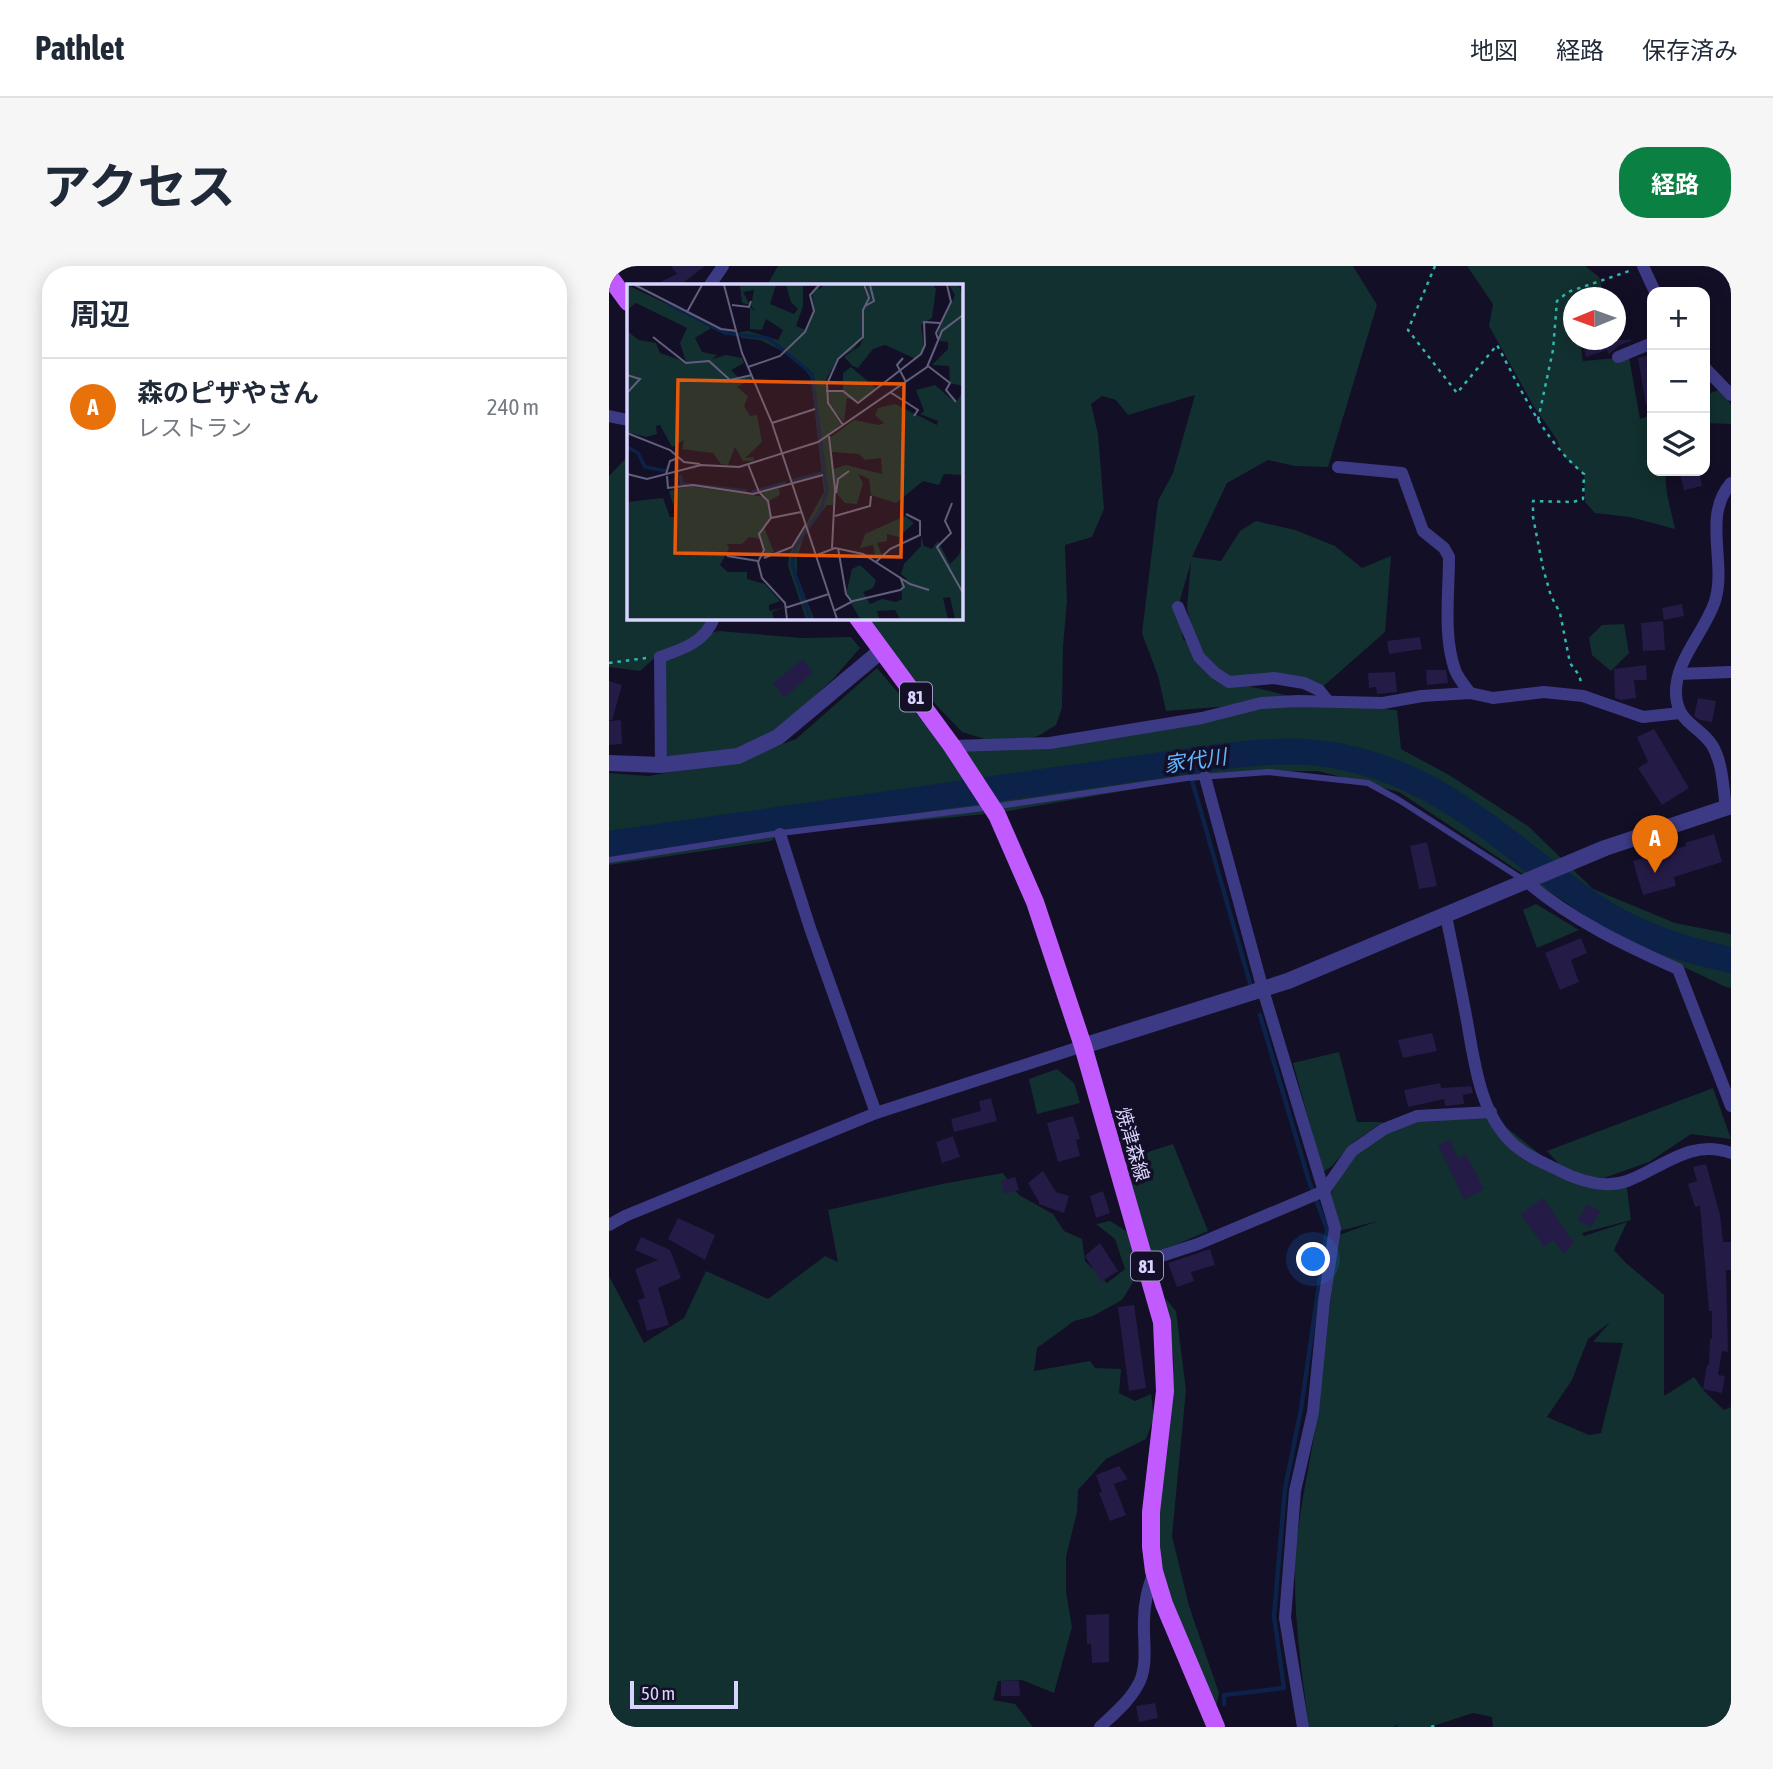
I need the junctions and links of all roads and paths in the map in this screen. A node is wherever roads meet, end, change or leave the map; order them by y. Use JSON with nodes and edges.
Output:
{"nodes":[{"id":1,"x":723,"y":266,"type":"edge"},
{"id":2,"x":1435,"y":266,"type":"edge"},
{"id":3,"x":1643,"y":266,"type":"edge"},
{"id":4,"x":609,"y":276,"type":"edge"},
{"id":5,"x":711,"y":284,"type":"edge"},
{"id":6,"x":1653,"y":287,"type":"edge"},
{"id":7,"x":627,"y":301,"type":"edge"},
{"id":8,"x":1647,"y":345,"type":"edge"},
{"id":9,"x":1618,"y":357,"type":"dead end"},
{"id":10,"x":1710,"y":373,"type":"edge"},
{"id":11,"x":1731,"y":395,"type":"edge"},
{"id":12,"x":609,"y":416,"type":"edge"},
{"id":13,"x":627,"y":420,"type":"edge"},
{"id":14,"x":1538,"y":421,"type":"junction"},
{"id":15,"x":1338,"y":467,"type":"dead end"},
{"id":16,"x":1731,"y":482,"type":"edge"},
{"id":17,"x":1178,"y":607,"type":"dead end"},
{"id":18,"x":713,"y":620,"type":"edge"},
{"id":19,"x":860,"y":620,"type":"edge"},
{"id":20,"x":882,"y":650,"type":"junction"},
{"id":21,"x":660,"y":657,"type":"junction"},
{"id":22,"x":609,"y":663,"type":"edge"},
{"id":23,"x":1731,"y":673,"type":"edge"},
{"id":24,"x":1679,"y":674,"type":"junction"},
{"id":25,"x":1471,"y":693,"type":"junction"},
{"id":26,"x":1583,"y":696,"type":"junction"},
{"id":27,"x":1328,"y":701,"type":"junction"},
{"id":28,"x":1680,"y":713,"type":"junction"},
{"id":29,"x":952,"y":746,"type":"junction"},
{"id":30,"x":609,"y":763,"type":"edge"},
{"id":31,"x":661,"y":765,"type":"junction"},
{"id":32,"x":1201,"y":777,"type":"junction"},
{"id":33,"x":1728,"y":807,"type":"edge"},
{"id":34,"x":995,"y":811,"type":"junction"},
{"id":35,"x":780,"y":834,"type":"junction"},
{"id":36,"x":609,"y":860,"type":"edge"},
{"id":37,"x":1533,"y":879,"type":"junction"},
{"id":38,"x":1446,"y":916,"type":"junction"},
{"id":39,"x":1263,"y":990,"type":"junction"},
{"id":40,"x":1083,"y":1046,"type":"junction"},
{"id":41,"x":1731,"y":1106,"type":"edge"},
{"id":42,"x":1491,"y":1112,"type":"junction"},
{"id":43,"x":876,"y":1113,"type":"junction"},
{"id":44,"x":1731,"y":1153,"type":"edge"},
{"id":45,"x":1322,"y":1192,"type":"junction"},
{"id":46,"x":609,"y":1225,"type":"edge"},
{"id":47,"x":1146,"y":1261,"type":"junction"},
{"id":48,"x":1154,"y":1571,"type":"junction"},
{"id":49,"x":1112,"y":1722,"type":"edge"},
{"id":50,"x":1437,"y":1725,"type":"dead end"},
{"id":51,"x":1100,"y":1727,"type":"edge"},
{"id":52,"x":1216,"y":1727,"type":"edge"},
{"id":53,"x":1303,"y":1727,"type":"edge"},
{"id":54,"x":1431,"y":1727,"type":"edge"}],
"edges":[{"from":1,"to":5,"type":"street"},
{"from":2,"to":14,"type":"path"},
{"from":3,"to":6,"type":"street"},
{"from":3,"to":14,"type":"path"},
{"from":4,"to":7,"type":"main road"},
{"from":8,"to":9,"type":"street"},
{"from":10,"to":11,"type":"street"},
{"from":12,"to":13,"type":"street"},
{"from":14,"to":26,"type":"path"},
{"from":15,"to":25,"type":"street"},
{"from":16,"to":24,"type":"street"},
{"from":17,"to":27,"type":"street"},
{"from":18,"to":21,"type":"street"},
{"from":19,"to":20,"type":"main road","name":"焼津森線","number":"81"},
{"from":20,"to":29,"type":"main road","name":"焼津森線","number":"81"},
{"from":20,"to":31,"type":"street"},
{"from":21,"to":22,"type":"path"},
{"from":21,"to":31,"type":"street"},
{"from":23,"to":24,"type":"street"},
{"from":24,"to":28,"type":"street"},
{"from":25,"to":26,"type":"street"},
{"from":25,"to":27,"type":"street"},
{"from":26,"to":28,"type":"street"},
{"from":27,"to":29,"type":"street"},
{"from":28,"to":33,"type":"street"},
{"from":29,"to":34,"type":"main road","name":"焼津森線","number":"81"},
{"from":30,"to":31,"type":"street"},
{"from":32,"to":34,"type":"lane"},
{"from":32,"to":37,"type":"lane"},
{"from":32,"to":39,"type":"street"},
{"from":33,"to":37,"type":"street"},
{"from":34,"to":35,"type":"lane"},
{"from":34,"to":40,"type":"main road","name":"焼津森線","number":"81"},
{"from":35,"to":36,"type":"lane"},
{"from":35,"to":43,"type":"street"},
{"from":37,"to":38,"type":"street"},
{"from":37,"to":41,"type":"street"},
{"from":38,"to":39,"type":"street"},
{"from":38,"to":42,"type":"street"},
{"from":39,"to":40,"type":"street"},
{"from":39,"to":45,"type":"street"},
{"from":40,"to":43,"type":"street"},
{"from":40,"to":47,"type":"main road","name":"焼津森線","number":"81"},
{"from":42,"to":44,"type":"street"},
{"from":42,"to":45,"type":"street"},
{"from":43,"to":46,"type":"street"},
{"from":45,"to":47,"type":"street"},
{"from":45,"to":53,"type":"street"},
{"from":47,"to":48,"type":"main road","name":"焼津森線","number":"81"},
{"from":48,"to":49,"type":"street"},
{"from":48,"to":52,"type":"main road","name":"焼津森線","number":"81"},
{"from":49,"to":51,"type":"street"},
{"from":50,"to":54,"type":"path"}]}
